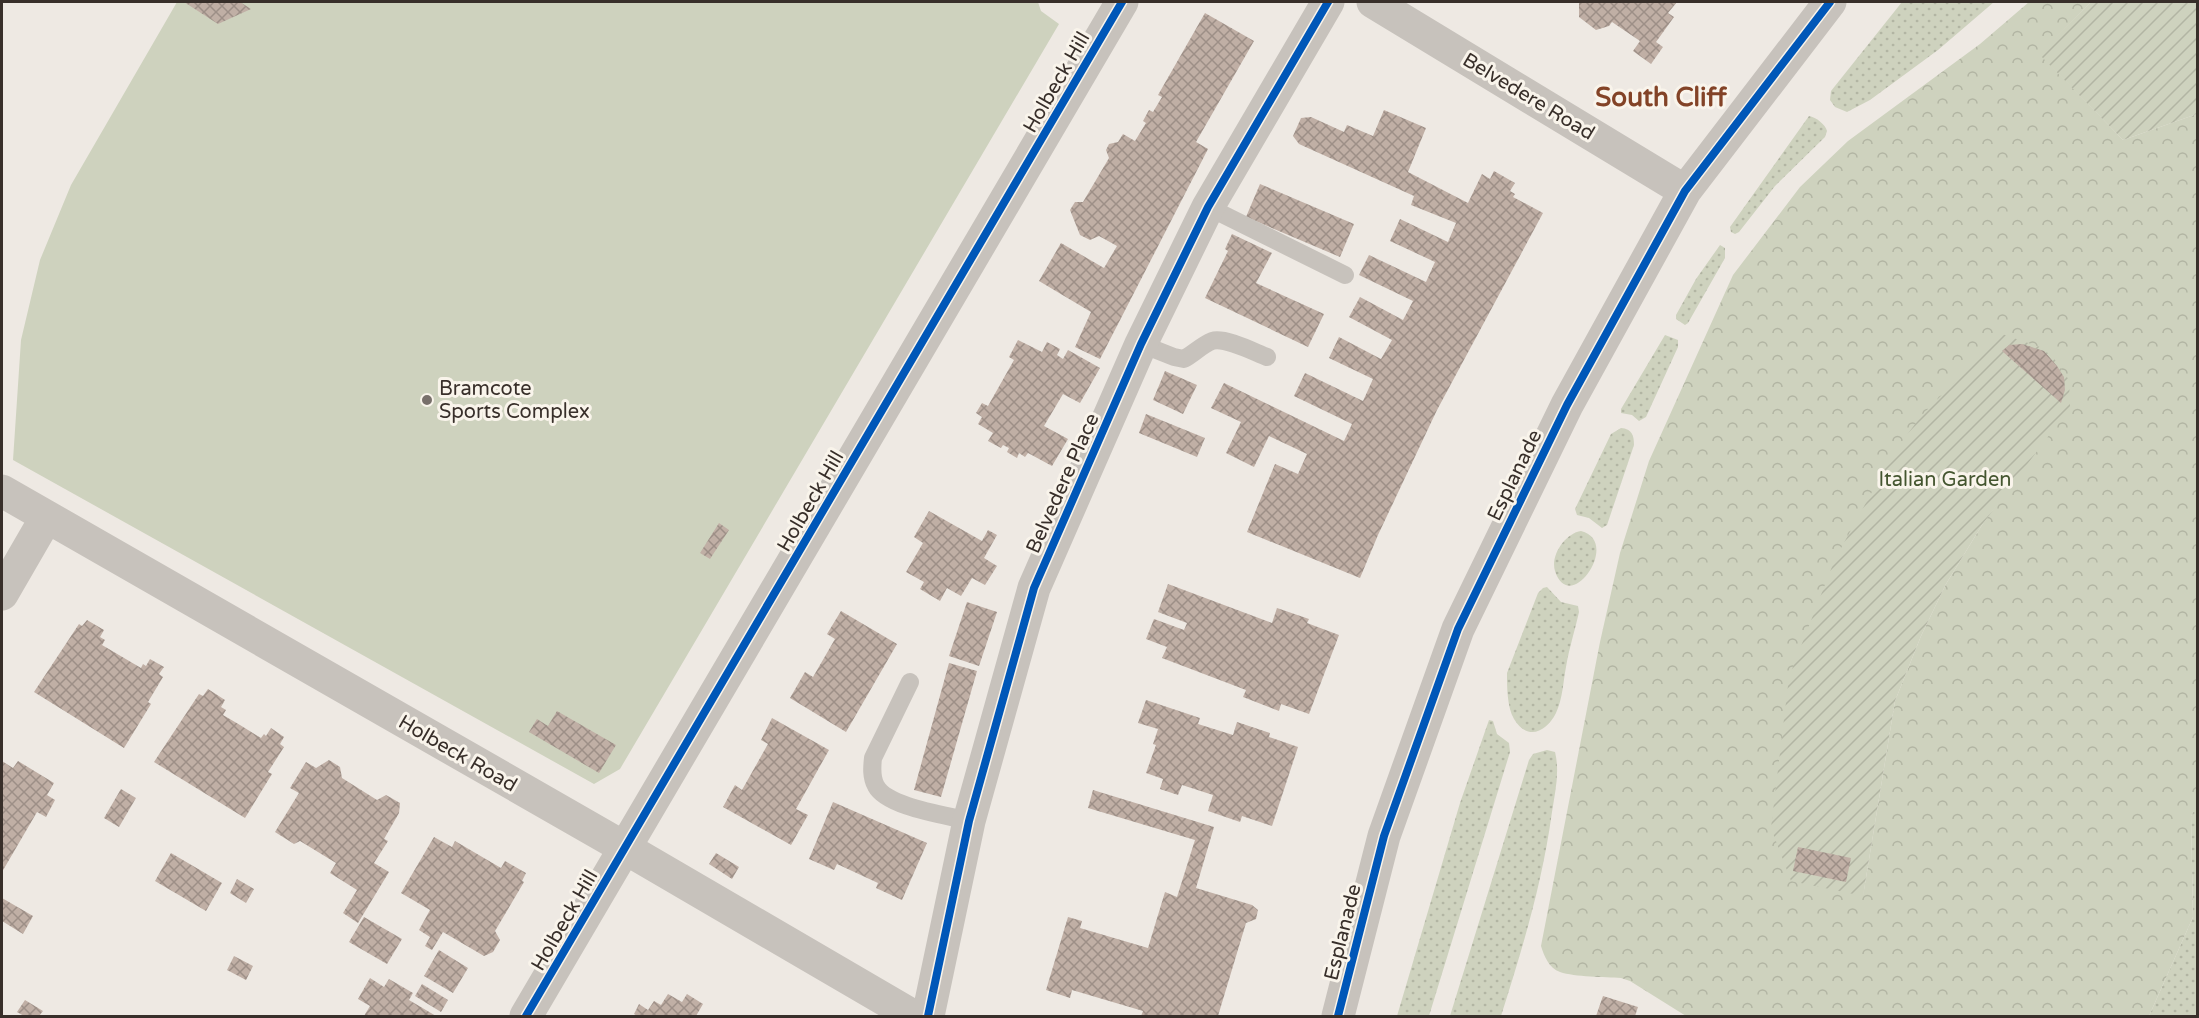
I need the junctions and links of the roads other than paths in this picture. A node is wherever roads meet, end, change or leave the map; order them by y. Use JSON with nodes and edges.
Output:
{"nodes":[{"id":1,"x":1122,"y":2,"type":"edge"},
{"id":2,"x":1328,"y":2,"type":"edge"},
{"id":3,"x":1373,"y":2,"type":"edge"},
{"id":4,"x":1830,"y":2,"type":"edge"},
{"id":5,"x":1685,"y":191,"type":"junction"},
{"id":6,"x":1208,"y":207,"type":"junction"},
{"id":7,"x":1344,"y":275,"type":"dead end"},
{"id":8,"x":1141,"y":344,"type":"junction"},
{"id":9,"x":1267,"y":357,"type":"dead end"},
{"id":10,"x":2,"y":491,"type":"edge"},
{"id":11,"x":46,"y":518,"type":"junction"},
{"id":12,"x":2,"y":594,"type":"edge"},
{"id":13,"x":910,"y":682,"type":"dead end"},
{"id":14,"x":969,"y":821,"type":"junction"},
{"id":15,"x":625,"y":848,"type":"junction"},
{"id":16,"x":526,"y":1017,"type":"edge"},
{"id":17,"x":913,"y":1017,"type":"edge"},
{"id":18,"x":928,"y":1017,"type":"edge"},
{"id":19,"x":1338,"y":1017,"type":"edge"}],
"edges":[{"from":1,"to":15,"type":"street","name":"Holbeck Hill"},
{"from":2,"to":6,"type":"street","name":"Belvedere Place"},
{"from":3,"to":5,"type":"street","name":"Belvedere Road"},
{"from":4,"to":5,"type":"street","name":"Esplanade"},
{"from":5,"to":19,"type":"street","name":"Esplanade"},
{"from":6,"to":7,"type":"lane"},
{"from":6,"to":8,"type":"street","name":"Belvedere Place"},
{"from":8,"to":9,"type":"lane"},
{"from":8,"to":14,"type":"street","name":"Belvedere Place"},
{"from":10,"to":11,"type":"street","name":"Holbeck Road"},
{"from":11,"to":12,"type":"street"},
{"from":11,"to":15,"type":"street","name":"Holbeck Road"},
{"from":13,"to":14,"type":"lane"},
{"from":14,"to":18,"type":"street","name":"Belvedere Place"},
{"from":15,"to":16,"type":"street","name":"Holbeck Hill"},
{"from":15,"to":17,"type":"street","name":"Holbeck Road"}]}
